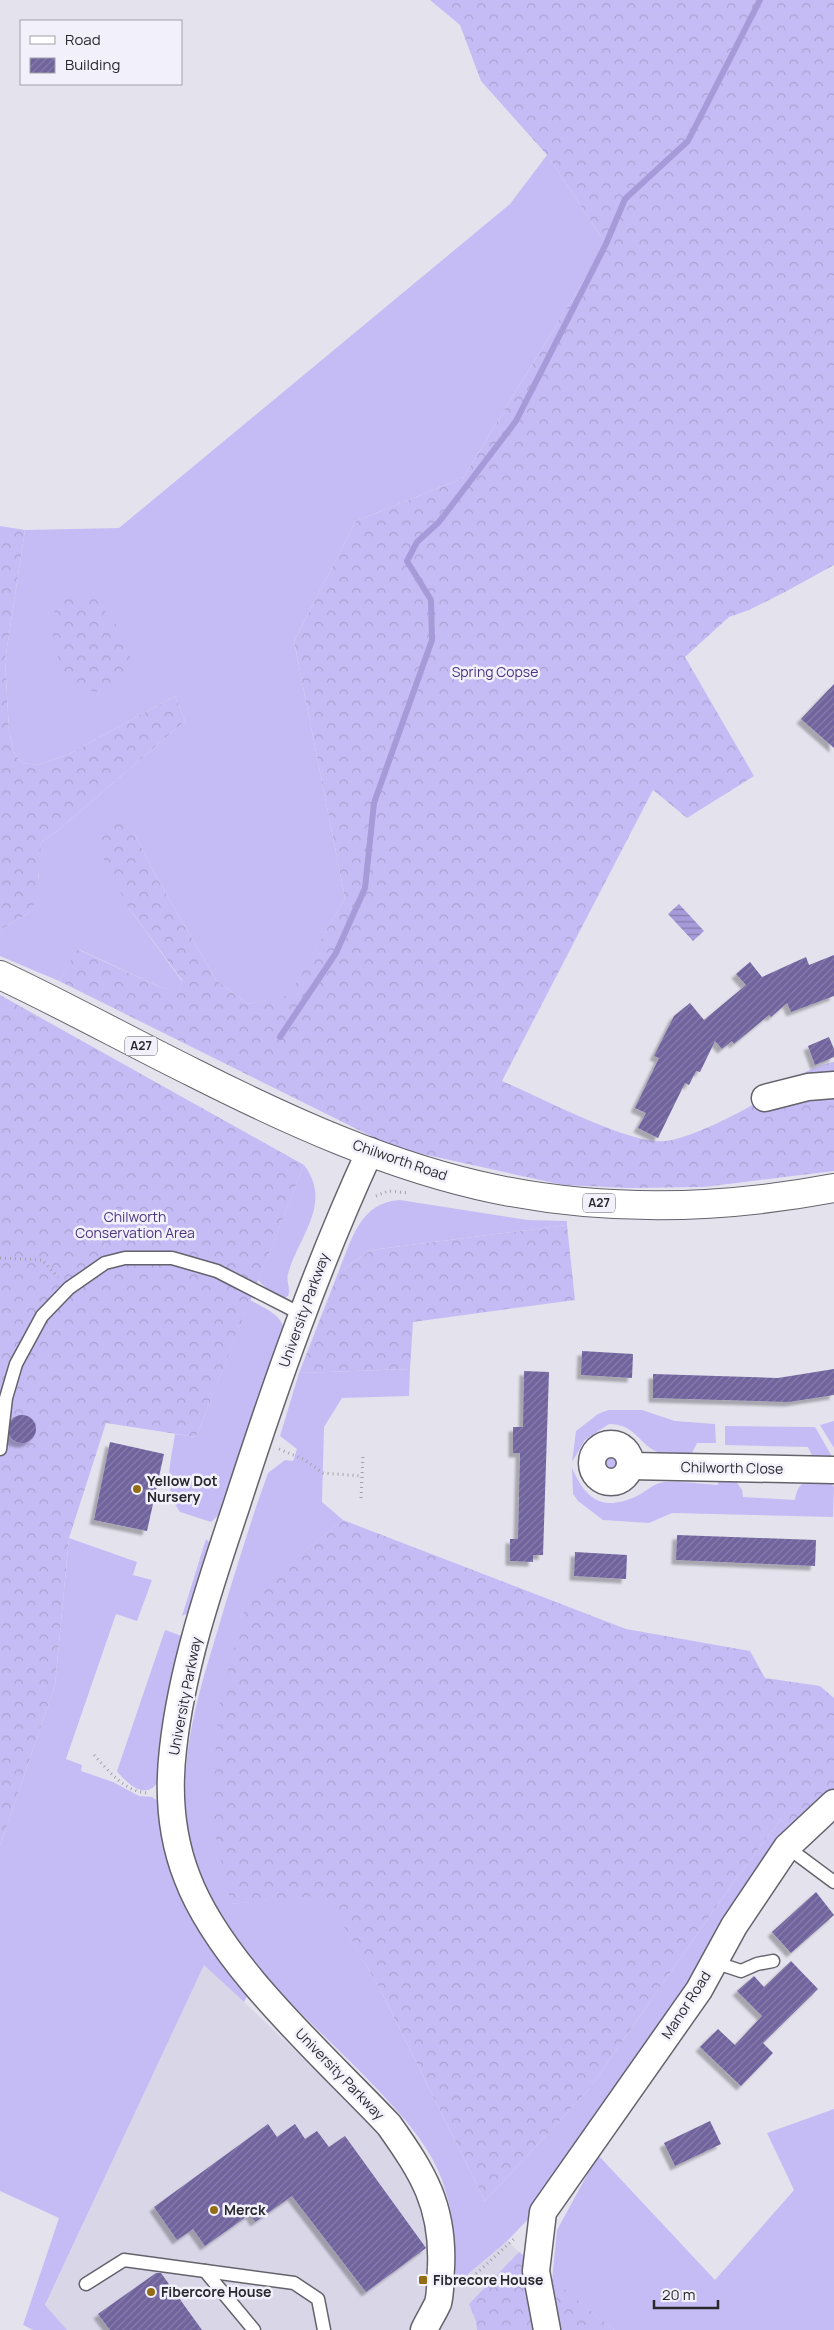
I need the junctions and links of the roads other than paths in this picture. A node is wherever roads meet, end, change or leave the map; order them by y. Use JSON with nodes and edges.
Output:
{"nodes":[{"id":1,"x":0,"y":975,"type":"edge"},
{"id":2,"x":834,"y":1085,"type":"edge"},
{"id":3,"x":765,"y":1098,"type":"dead end"},
{"id":4,"x":370,"y":1150,"type":"junction"},
{"id":5,"x":834,"y":1188,"type":"edge"},
{"id":6,"x":301,"y":1314,"type":"junction"},
{"id":7,"x":0,"y":1449,"type":"edge"},
{"id":8,"x":630,"y":1466,"type":"dead end"},
{"id":9,"x":834,"y":1470,"type":"edge"},
{"id":10,"x":834,"y":1803,"type":"edge"},
{"id":11,"x":787,"y":1847,"type":"junction"},
{"id":12,"x":834,"y":1882,"type":"edge"},
{"id":13,"x":773,"y":1961,"type":"dead end"},
{"id":14,"x":714,"y":1962,"type":"junction"},
{"id":15,"x":206,"y":2271,"type":"junction"},
{"id":16,"x":86,"y":2284,"type":"dead end"},
{"id":17,"x":254,"y":2330,"type":"edge"},
{"id":18,"x":324,"y":2330,"type":"edge"},
{"id":19,"x":424,"y":2330,"type":"edge"},
{"id":20,"x":547,"y":2330,"type":"edge"}],
"edges":[{"from":1,"to":4,"type":"main road","name":"Chilworth Road","number":"A27"},
{"from":2,"to":3,"type":"street"},
{"from":4,"to":5,"type":"main road","name":"Chilworth Road","number":"A27"},
{"from":4,"to":6,"type":"street","name":"University Parkway"},
{"from":6,"to":7,"type":"lane"},
{"from":6,"to":19,"type":"street","name":"University Parkway"},
{"from":8,"to":9,"type":"street","name":"Chilworth Close"},
{"from":10,"to":11,"type":"street","name":"Manor Road"},
{"from":11,"to":12,"type":"lane"},
{"from":11,"to":14,"type":"street","name":"Manor Road"},
{"from":13,"to":14,"type":"lane"},
{"from":14,"to":20,"type":"street","name":"Manor Road"},
{"from":15,"to":16,"type":"lane"},
{"from":15,"to":17,"type":"lane"},
{"from":15,"to":18,"type":"lane"}]}
